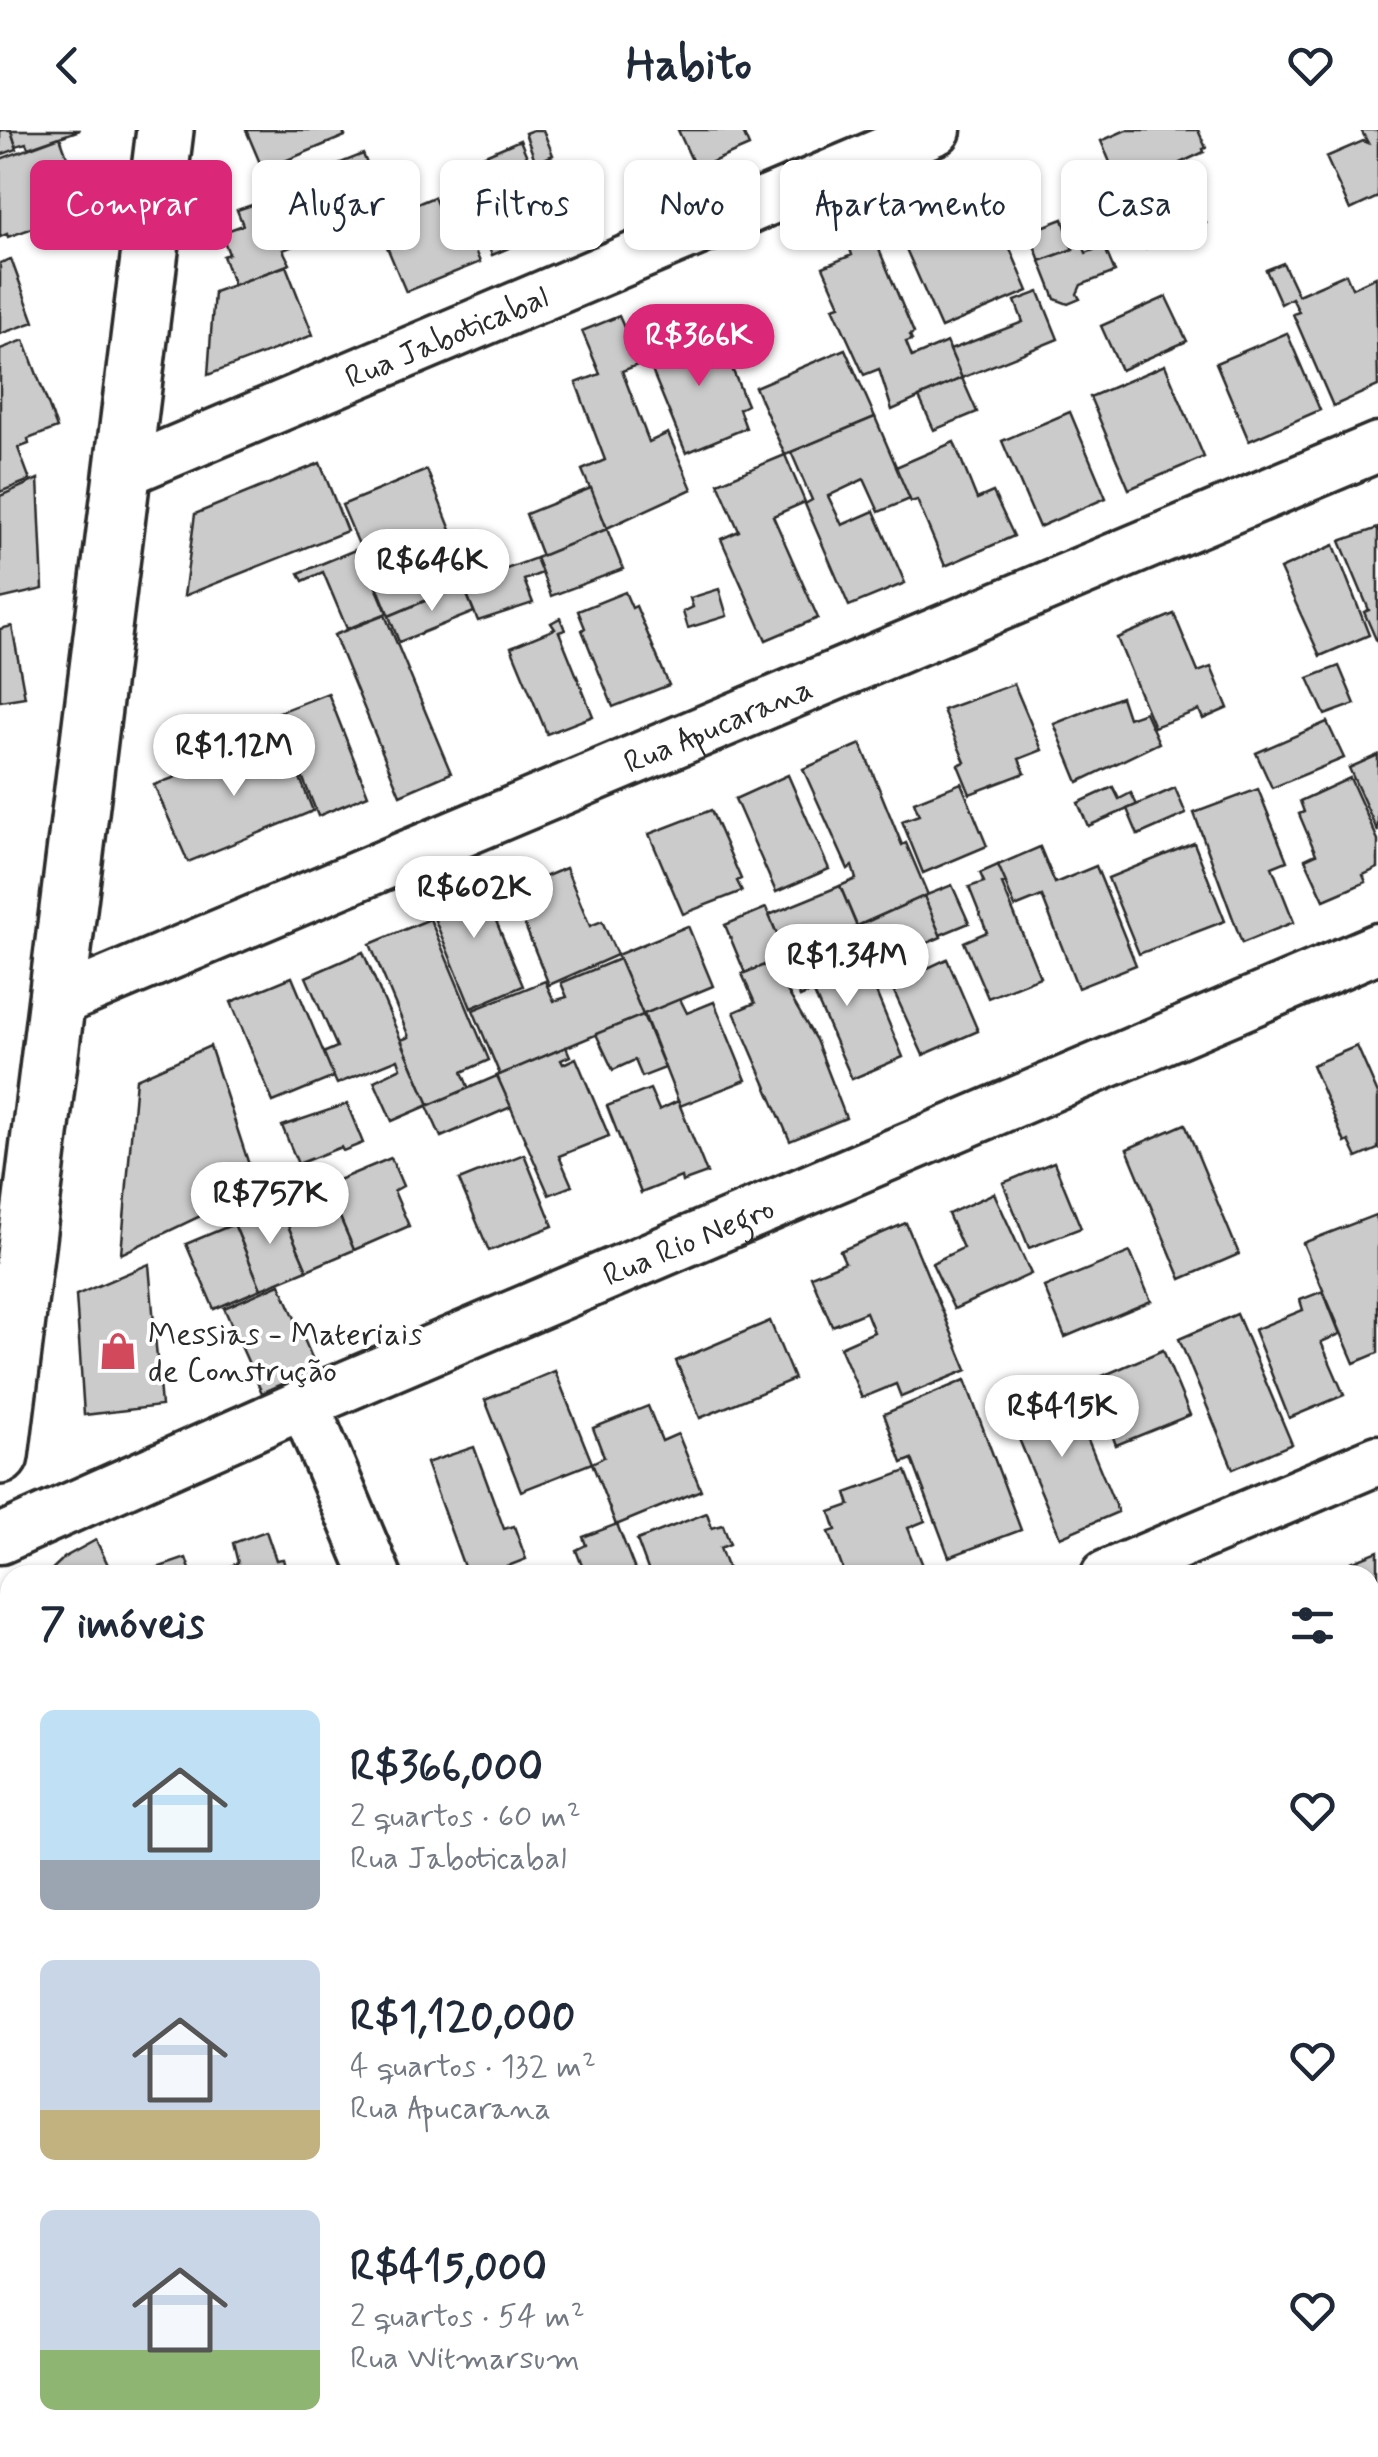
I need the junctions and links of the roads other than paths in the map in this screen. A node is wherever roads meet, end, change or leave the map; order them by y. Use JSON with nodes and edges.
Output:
{"nodes":[{"id":1,"x":165,"y":130,"type":"edge"},
{"id":2,"x":936,"y":130,"type":"edge"},
{"id":3,"x":1378,"y":447,"type":"edge"},
{"id":4,"x":122,"y":473,"type":"junction"},
{"id":5,"x":1378,"y":948,"type":"edge"},
{"id":6,"x":56,"y":1004,"type":"junction"},
{"id":7,"x":304,"y":1404,"type":"junction"},
{"id":8,"x":0,"y":1456,"type":"edge"},
{"id":9,"x":1378,"y":1460,"type":"edge"},
{"id":10,"x":0,"y":1539,"type":"edge"},
{"id":11,"x":372,"y":1565,"type":"edge"},
{"id":12,"x":1130,"y":1565,"type":"edge"}],
"edges":[{"from":1,"to":4,"type":"main road"},
{"from":2,"to":4,"type":"street","name":"Rua Jaboticabal"},
{"from":3,"to":6,"type":"street","name":"Rua Apucarana"},
{"from":4,"to":6,"type":"main road"},
{"from":5,"to":7,"type":"street","name":"Rua Rio Negro"},
{"from":6,"to":8,"type":"main road"},
{"from":7,"to":10,"type":"street","name":"Rua Rio Negro"},
{"from":7,"to":11,"type":"street"},
{"from":9,"to":12,"type":"street"}]}
